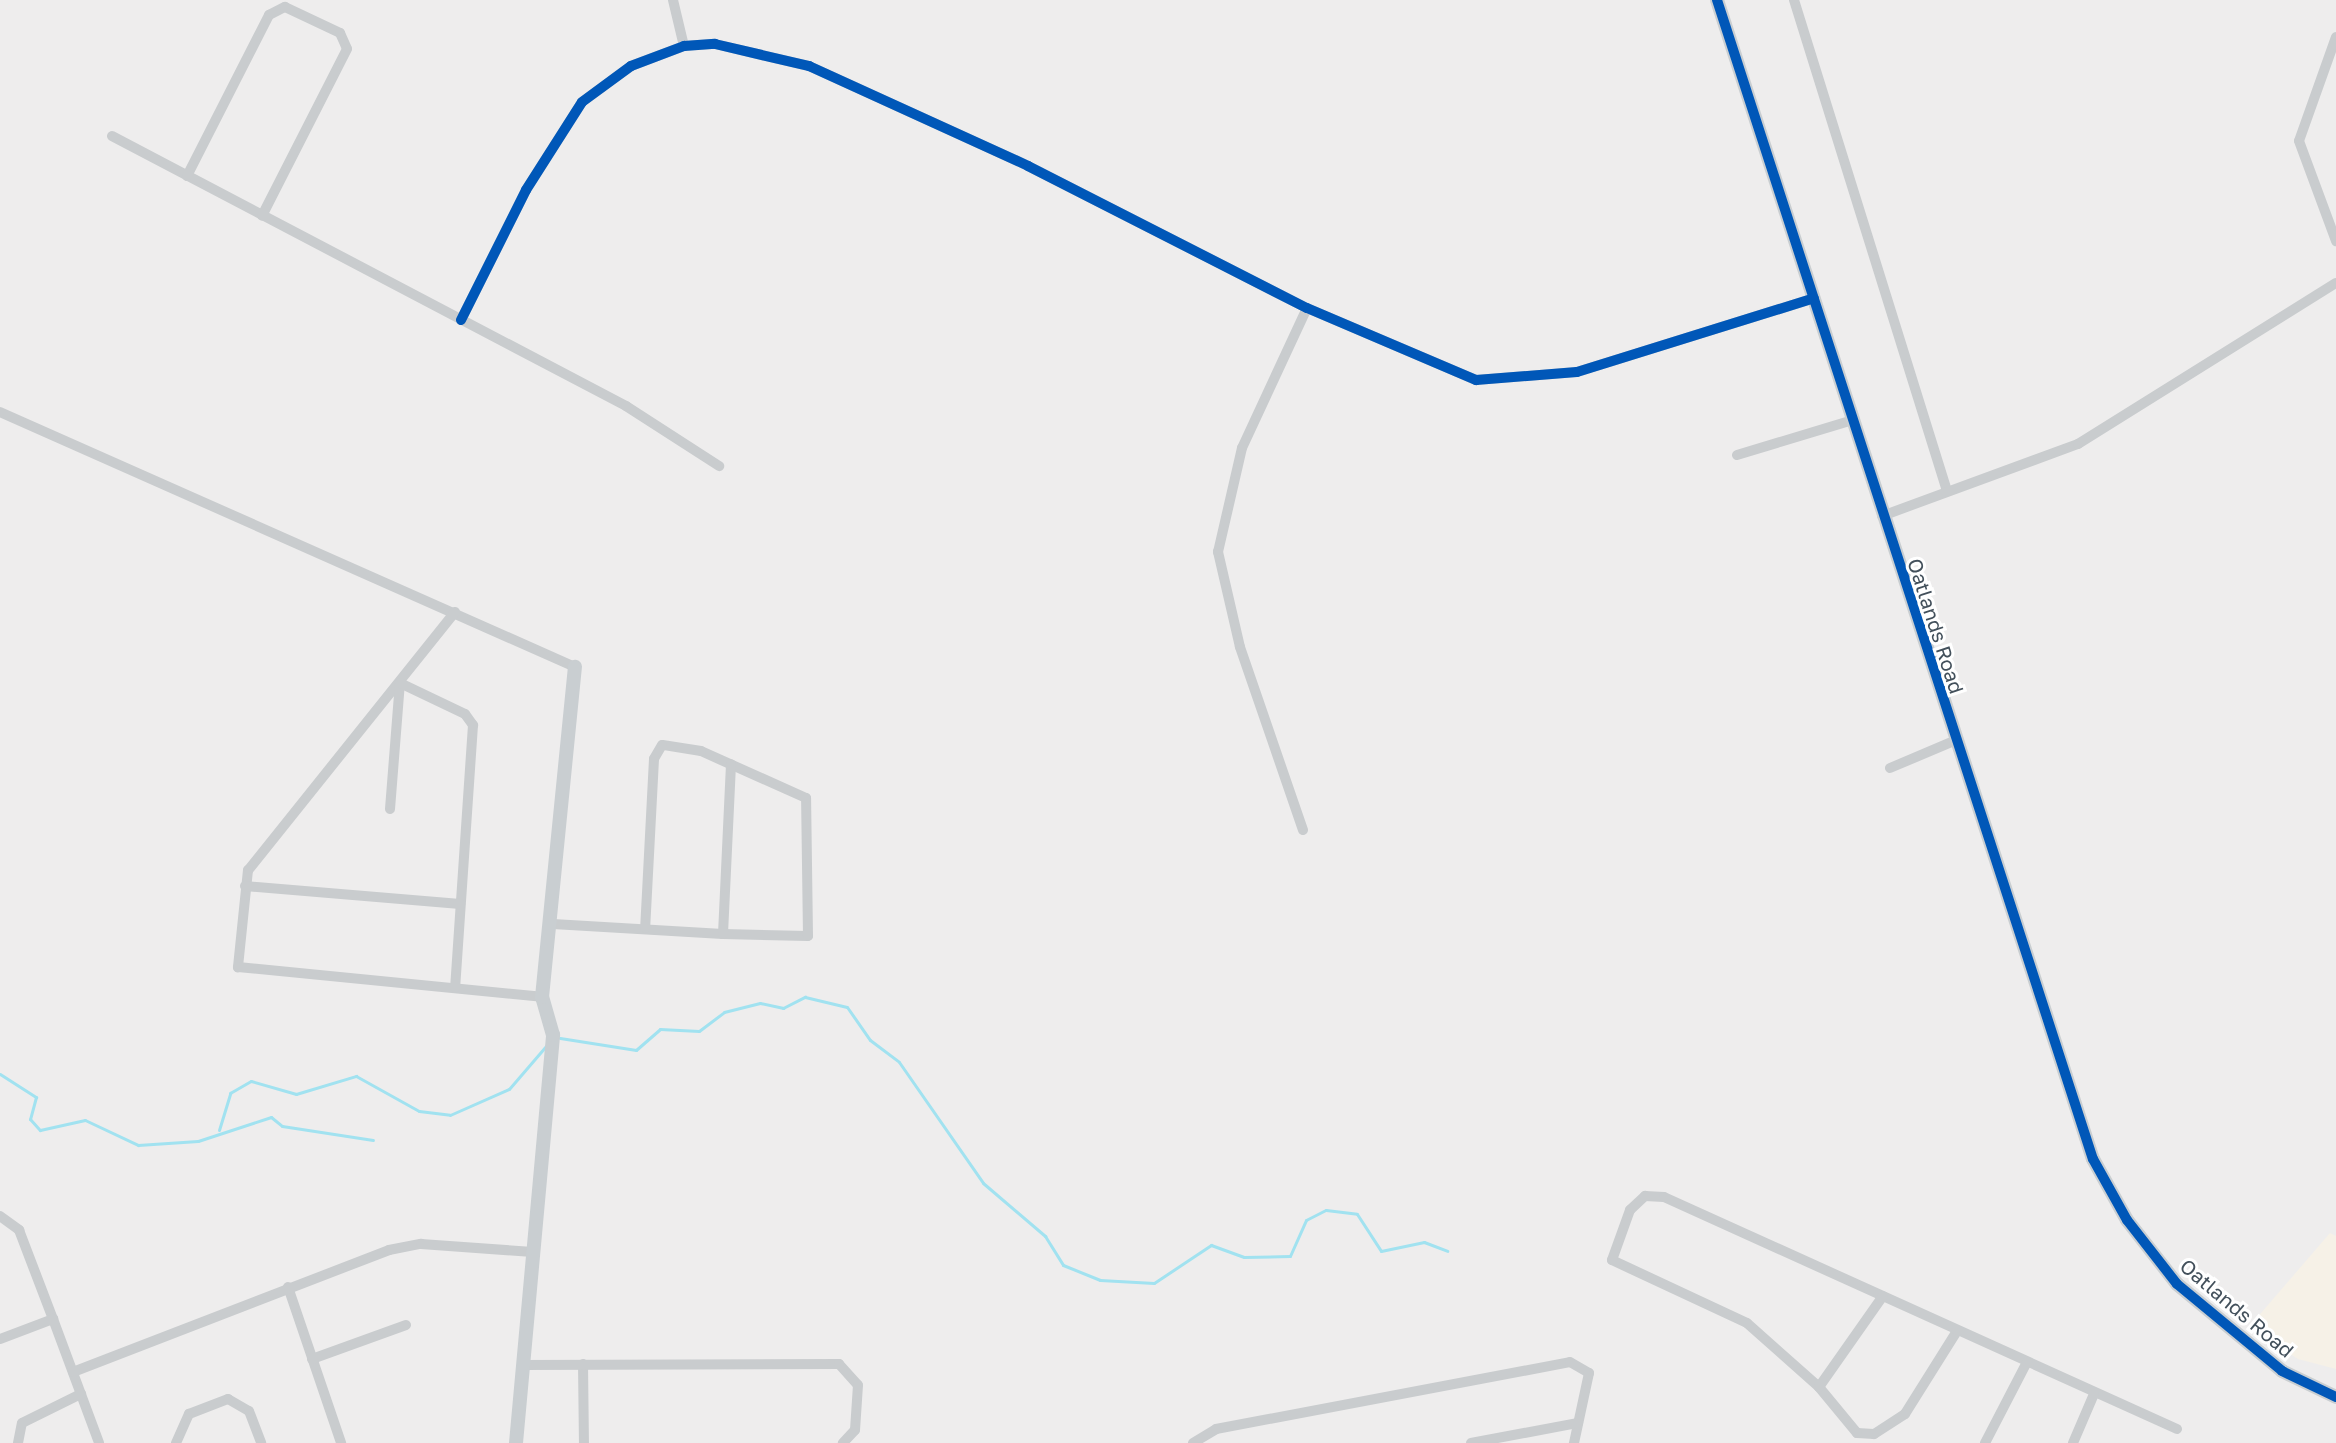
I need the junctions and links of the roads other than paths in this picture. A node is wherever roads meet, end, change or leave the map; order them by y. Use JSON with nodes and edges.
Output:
{"nodes":[{"id":1,"x":673,"y":0,"type":"edge"},
{"id":2,"x":1717,"y":0,"type":"edge"},
{"id":3,"x":1794,"y":0,"type":"edge"},
{"id":4,"x":2336,"y":37,"type":"edge"},
{"id":5,"x":684,"y":46,"type":"junction"},
{"id":6,"x":112,"y":136,"type":"dead end"},
{"id":7,"x":187,"y":176,"type":"junction"},
{"id":8,"x":262,"y":216,"type":"junction"},
{"id":9,"x":2336,"y":241,"type":"edge"},
{"id":10,"x":2336,"y":283,"type":"edge"},
{"id":11,"x":1814,"y":298,"type":"junction"},
{"id":12,"x":1307,"y":308,"type":"junction"},
{"id":13,"x":461,"y":320,"type":"junction"},
{"id":14,"x":0,"y":412,"type":"edge"},
{"id":15,"x":1853,"y":420,"type":"junction"},
{"id":16,"x":1737,"y":455,"type":"dead end"},
{"id":17,"x":719,"y":466,"type":"dead end"},
{"id":18,"x":1947,"y":491,"type":"junction"},
{"id":19,"x":1882,"y":516,"type":"junction"},
{"id":20,"x":455,"y":612,"type":"junction"},
{"id":21,"x":575,"y":667,"type":"joint"},
{"id":22,"x":400,"y":683,"type":"junction"},
{"id":23,"x":1954,"y":741,"type":"junction"},
{"id":24,"x":731,"y":764,"type":"junction"},
{"id":25,"x":1890,"y":768,"type":"dead end"},
{"id":26,"x":390,"y":809,"type":"dead end"},
{"id":27,"x":1303,"y":830,"type":"dead end"},
{"id":28,"x":245,"y":886,"type":"junction"},
{"id":29,"x":460,"y":904,"type":"junction"},
{"id":30,"x":553,"y":924,"type":"junction"},
{"id":31,"x":645,"y":928,"type":"junction"},
{"id":32,"x":723,"y":934,"type":"junction"},
{"id":33,"x":455,"y":987,"type":"junction"},
{"id":34,"x":542,"y":997,"type":"junction"},
{"id":35,"x":0,"y":1216,"type":"edge"},
{"id":36,"x":533,"y":1252,"type":"junction"},
{"id":37,"x":288,"y":1287,"type":"junction"},
{"id":38,"x":1883,"y":1296,"type":"junction"},
{"id":39,"x":53,"y":1319,"type":"junction"},
{"id":40,"x":406,"y":1325,"type":"dead end"},
{"id":41,"x":1957,"y":1331,"type":"junction"},
{"id":42,"x":0,"y":1339,"type":"edge"},
{"id":43,"x":312,"y":1359,"type":"junction"},
{"id":44,"x":2027,"y":1362,"type":"junction"},
{"id":45,"x":583,"y":1364,"type":"junction"},
{"id":46,"x":522,"y":1365,"type":"junction"},
{"id":47,"x":73,"y":1372,"type":"junction"},
{"id":48,"x":1819,"y":1387,"type":"junction"},
{"id":49,"x":81,"y":1394,"type":"junction"},
{"id":50,"x":2094,"y":1394,"type":"junction"},
{"id":51,"x":2336,"y":1397,"type":"edge"},
{"id":52,"x":1578,"y":1423,"type":"junction"},
{"id":53,"x":2177,"y":1429,"type":"dead end"},
{"id":54,"x":18,"y":1443,"type":"edge"},
{"id":55,"x":99,"y":1443,"type":"edge"},
{"id":56,"x":176,"y":1443,"type":"edge"},
{"id":57,"x":261,"y":1443,"type":"edge"},
{"id":58,"x":341,"y":1443,"type":"edge"},
{"id":59,"x":516,"y":1443,"type":"edge"},
{"id":60,"x":584,"y":1443,"type":"edge"},
{"id":61,"x":843,"y":1443,"type":"edge"},
{"id":62,"x":1193,"y":1443,"type":"edge"},
{"id":63,"x":1471,"y":1443,"type":"edge"},
{"id":64,"x":1574,"y":1443,"type":"edge"},
{"id":65,"x":1985,"y":1443,"type":"edge"},
{"id":66,"x":2073,"y":1443,"type":"edge"}],
"edges":[{"from":1,"to":5,"type":"street"},
{"from":2,"to":11,"type":"street","name":"Oatlands Road"},
{"from":3,"to":18,"type":"street"},
{"from":4,"to":9,"type":"street"},
{"from":5,"to":12,"type":"street"},
{"from":5,"to":13,"type":"street"},
{"from":6,"to":7,"type":"street"},
{"from":7,"to":8,"type":"street"},
{"from":7,"to":8,"type":"street"},
{"from":8,"to":13,"type":"street"},
{"from":10,"to":18,"type":"street"},
{"from":11,"to":12,"type":"street"},
{"from":11,"to":15,"type":"street","name":"Oatlands Road"},
{"from":12,"to":27,"type":"street"},
{"from":13,"to":17,"type":"street"},
{"from":14,"to":20,"type":"street"},
{"from":15,"to":16,"type":"street"},
{"from":15,"to":19,"type":"street","name":"Oatlands Road"},
{"from":18,"to":19,"type":"street"},
{"from":19,"to":23,"type":"street","name":"Oatlands Road"},
{"from":20,"to":21,"type":"street"},
{"from":20,"to":22,"type":"street"},
{"from":21,"to":30,"type":"street"},
{"from":22,"to":26,"type":"street"},
{"from":22,"to":28,"type":"street"},
{"from":22,"to":29,"type":"street"},
{"from":23,"to":25,"type":"street"},
{"from":23,"to":51,"type":"street","name":"Oatlands Road"},
{"from":24,"to":31,"type":"street"},
{"from":24,"to":32,"type":"street"},
{"from":24,"to":32,"type":"street"},
{"from":28,"to":29,"type":"street"},
{"from":28,"to":33,"type":"street"},
{"from":29,"to":33,"type":"street"},
{"from":30,"to":31,"type":"street"},
{"from":30,"to":34,"type":"street"},
{"from":31,"to":32,"type":"street"},
{"from":33,"to":34,"type":"street"},
{"from":34,"to":36,"type":"street"},
{"from":35,"to":39,"type":"street"},
{"from":36,"to":37,"type":"street"},
{"from":36,"to":46,"type":"street"},
{"from":37,"to":43,"type":"street"},
{"from":37,"to":47,"type":"street"},
{"from":38,"to":41,"type":"street"},
{"from":38,"to":48,"type":"street"},
{"from":38,"to":48,"type":"street"},
{"from":39,"to":42,"type":"street"},
{"from":39,"to":47,"type":"street"},
{"from":40,"to":43,"type":"street"},
{"from":41,"to":44,"type":"street"},
{"from":41,"to":48,"type":"street"},
{"from":43,"to":58,"type":"street"},
{"from":44,"to":50,"type":"street"},
{"from":44,"to":65,"type":"street"},
{"from":45,"to":46,"type":"street"},
{"from":45,"to":60,"type":"street"},
{"from":45,"to":61,"type":"street"},
{"from":46,"to":59,"type":"street"},
{"from":47,"to":49,"type":"street"},
{"from":49,"to":54,"type":"street"},
{"from":49,"to":55,"type":"street"},
{"from":50,"to":53,"type":"street"},
{"from":50,"to":66,"type":"street"},
{"from":52,"to":62,"type":"street"},
{"from":52,"to":63,"type":"street"},
{"from":52,"to":64,"type":"street"},
{"from":56,"to":57,"type":"street"}]}
